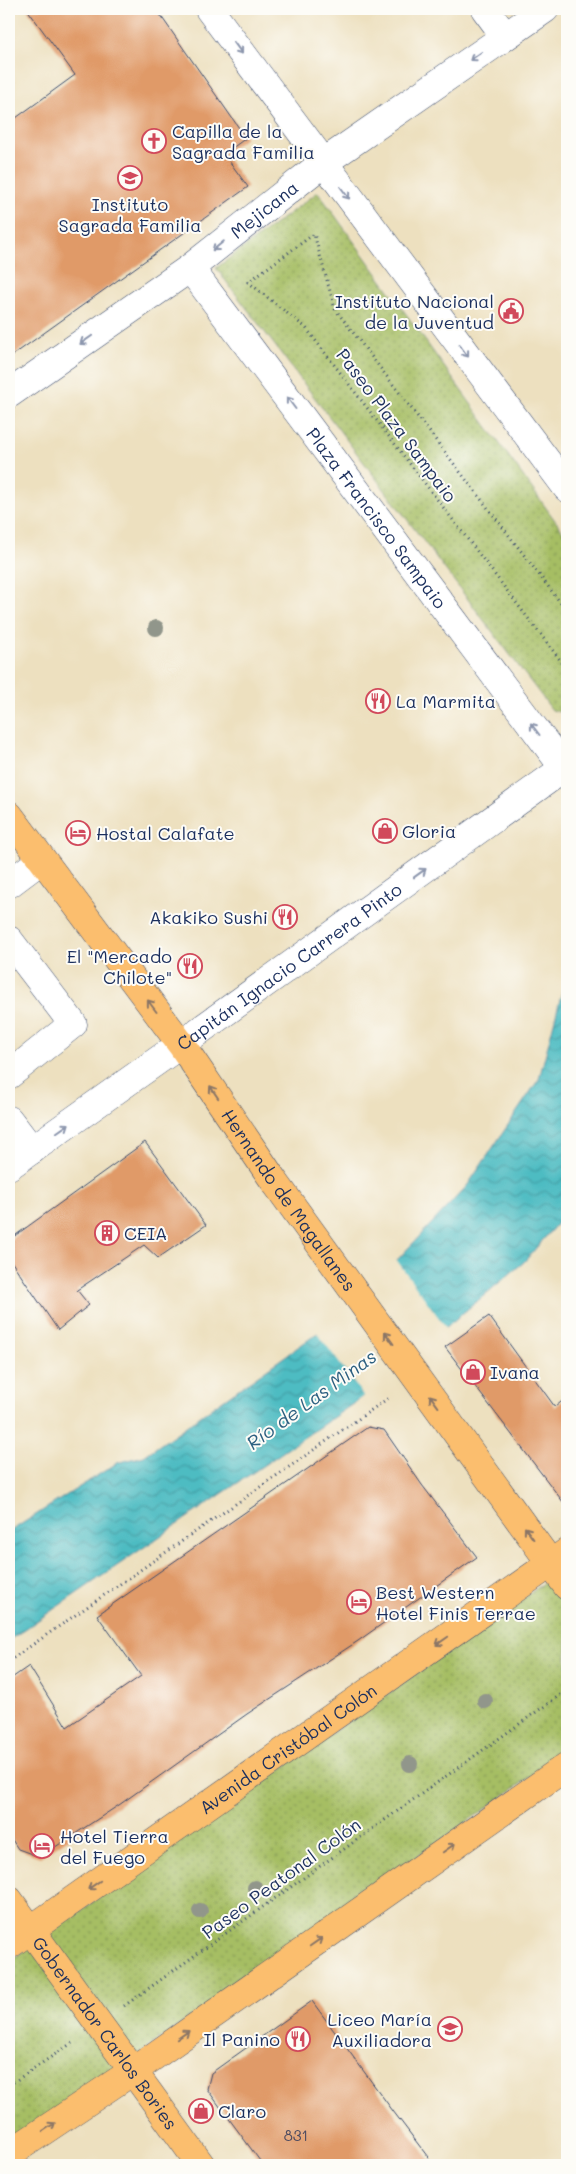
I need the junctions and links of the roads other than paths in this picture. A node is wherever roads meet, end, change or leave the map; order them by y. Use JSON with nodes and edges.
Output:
{"nodes":[{"id":1,"x":209,"y":9,"type":"edge"},
{"id":2,"x":485,"y":9,"type":"edge"},
{"id":3,"x":545,"y":9,"type":"edge"},
{"id":4,"x":505,"y":36,"type":"junction"},
{"id":5,"x":323,"y":162,"type":"junction"},
{"id":6,"x":190,"y":268,"type":"junction"},
{"id":7,"x":9,"y":394,"type":"edge"},
{"id":8,"x":567,"y":488,"type":"edge"},
{"id":9,"x":566,"y":767,"type":"edge"},
{"id":10,"x":9,"y":815,"type":"edge"},
{"id":11,"x":41,"y":860,"type":"junction"},
{"id":12,"x":9,"y":884,"type":"edge"},
{"id":13,"x":9,"y":940,"type":"edge"},
{"id":14,"x":181,"y":1044,"type":"junction"},
{"id":15,"x":9,"y":1075,"type":"edge"},
{"id":16,"x":9,"y":1120,"type":"edge"},
{"id":17,"x":32,"y":1150,"type":"junction"},
{"id":18,"x":9,"y":1166,"type":"edge"},
{"id":19,"x":559,"y":1558,"type":"edge"},
{"id":20,"x":567,"y":1586,"type":"edge"},
{"id":21,"x":567,"y":1766,"type":"edge"},
{"id":22,"x":9,"y":1900,"type":"edge"},
{"id":23,"x":19,"y":1937,"type":"edge"},
{"id":24,"x":132,"y":2071,"type":"junction"},
{"id":25,"x":9,"y":2154,"type":"edge"},
{"id":26,"x":201,"y":2165,"type":"edge"}],
"edges":[{"from":1,"to":5,"type":"street","one_way":true},
{"from":2,"to":4,"type":"street"},
{"from":3,"to":4,"type":"street","name":"Mejicana"},
{"from":4,"to":5,"type":"street","name":"Mejicana","one_way":true},
{"from":5,"to":6,"type":"street","name":"Mejicana","one_way":true},
{"from":5,"to":8,"type":"street","one_way":true},
{"from":6,"to":7,"type":"street","name":"Mejicana","one_way":true},
{"from":9,"to":6,"type":"street","name":"Plaza Francisco Sampaio","one_way":true},
{"from":14,"to":9,"type":"street","name":"Capitán Ignacio Carrera Pinto","one_way":true},
{"from":10,"to":11,"type":"main road","name":"Hernando de Magallanes"},
{"from":11,"to":12,"type":"street"},
{"from":14,"to":11,"type":"main road","name":"Hernando de Magallanes","one_way":true},
{"from":13,"to":15,"type":"street"},
{"from":17,"to":14,"type":"street","name":"Capitán Ignacio Carrera Pinto","one_way":true},
{"from":19,"to":14,"type":"main road","name":"Hernando de Magallanes","one_way":true},
{"from":16,"to":17,"type":"street"},
{"from":17,"to":18,"type":"street","name":"Capitán Ignacio Carrera Pinto"},
{"from":19,"to":20,"type":"main road","name":"Hernando de Magallanes"},
{"from":19,"to":23,"type":"main road","name":"Avenida Cristóbal Colón","one_way":true},
{"from":24,"to":21,"type":"main road","one_way":true},
{"from":22,"to":23,"type":"main road","name":"Gobernador Carlos Bories"},
{"from":23,"to":24,"type":"main road","name":"Gobernador Carlos Bories"},
{"from":25,"to":24,"type":"main road","one_way":true},
{"from":24,"to":26,"type":"main road","name":"Gobernador Carlos Bories"}]}
